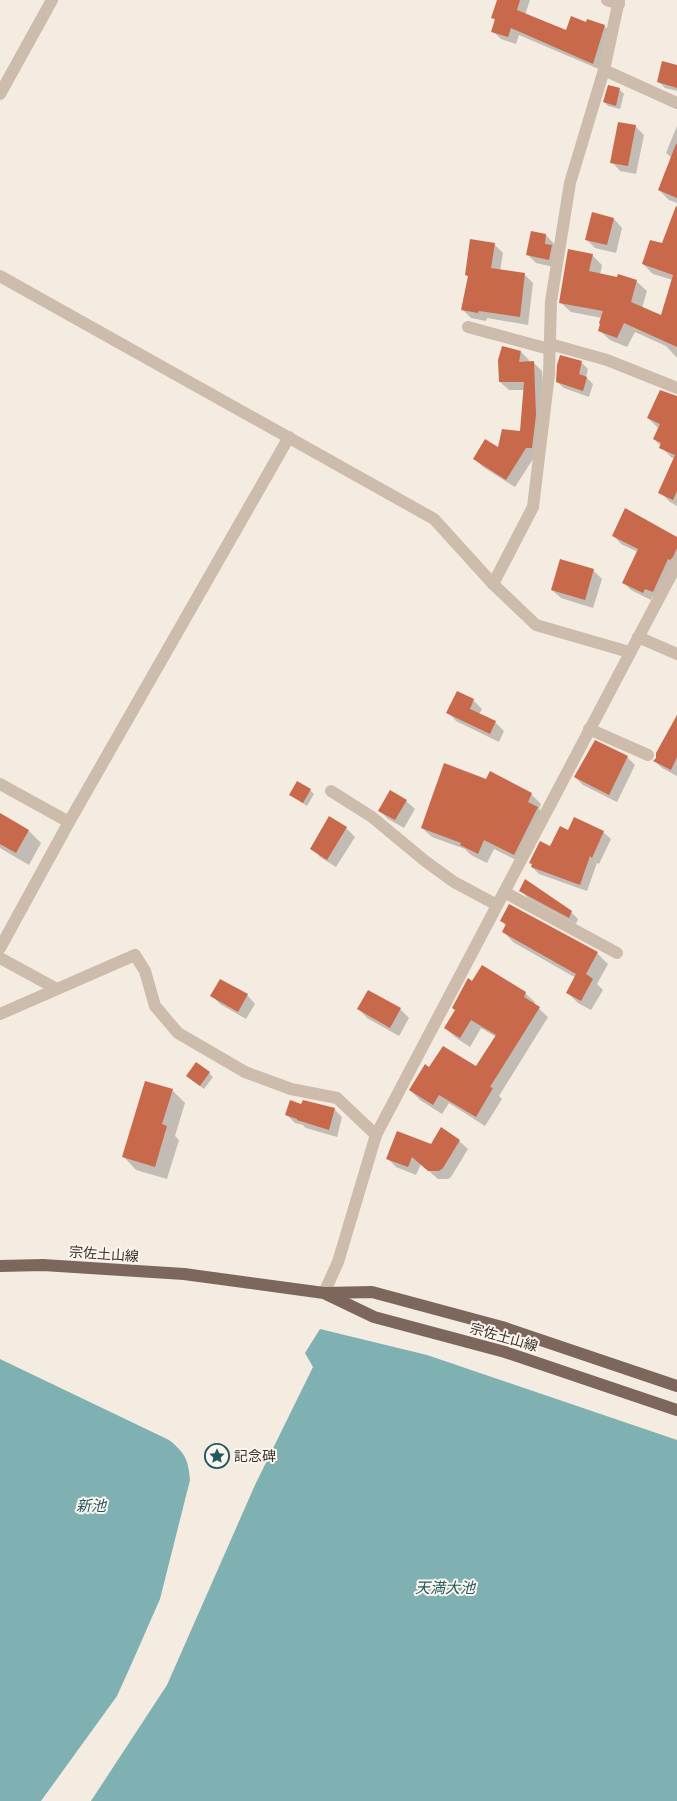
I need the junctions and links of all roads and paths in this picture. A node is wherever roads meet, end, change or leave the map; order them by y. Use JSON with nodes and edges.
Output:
{"nodes":[{"id":1,"x":52,"y":0,"type":"edge"},
{"id":2,"x":615,"y":1,"type":"edge"},
{"id":3,"x":604,"y":70,"type":"junction"},
{"id":4,"x":0,"y":94,"type":"edge"},
{"id":5,"x":677,"y":104,"type":"edge"},
{"id":6,"x":0,"y":276,"type":"edge"},
{"id":7,"x":468,"y":327,"type":"dead end"},
{"id":8,"x":550,"y":346,"type":"junction"},
{"id":9,"x":677,"y":388,"type":"edge"},
{"id":10,"x":288,"y":437,"type":"junction"},
{"id":11,"x":677,"y":564,"type":"edge"},
{"id":12,"x":493,"y":584,"type":"junction"},
{"id":13,"x":638,"y":637,"type":"junction"},
{"id":14,"x":629,"y":652,"type":"junction"},
{"id":15,"x":677,"y":654,"type":"edge"},
{"id":16,"x":589,"y":730,"type":"junction"},
{"id":17,"x":648,"y":755,"type":"dead end"},
{"id":18,"x":0,"y":784,"type":"edge"},
{"id":19,"x":331,"y":791,"type":"dead end"},
{"id":20,"x":69,"y":822,"type":"junction"},
{"id":21,"x":504,"y":892,"type":"junction"},
{"id":22,"x":497,"y":906,"type":"junction"},
{"id":23,"x":0,"y":948,"type":"edge"},
{"id":24,"x":617,"y":953,"type":"dead end"},
{"id":25,"x":0,"y":958,"type":"edge"},
{"id":26,"x":55,"y":988,"type":"junction"},
{"id":27,"x":0,"y":1014,"type":"edge"},
{"id":28,"x":376,"y":1135,"type":"junction"},
{"id":29,"x":0,"y":1266,"type":"edge"},
{"id":30,"x":324,"y":1293,"type":"junction"},
{"id":31,"x":677,"y":1386,"type":"edge"},
{"id":32,"x":677,"y":1410,"type":"edge"}],
"edges":[{"from":1,"to":4,"type":"street"},
{"from":2,"to":3,"type":"street"},
{"from":3,"to":5,"type":"street"},
{"from":3,"to":8,"type":"street"},
{"from":6,"to":10,"type":"street"},
{"from":7,"to":8,"type":"street"},
{"from":8,"to":9,"type":"street"},
{"from":8,"to":12,"type":"street"},
{"from":10,"to":12,"type":"street"},
{"from":10,"to":20,"type":"street"},
{"from":11,"to":13,"type":"street"},
{"from":12,"to":14,"type":"street"},
{"from":13,"to":14,"type":"street"},
{"from":13,"to":15,"type":"street"},
{"from":14,"to":16,"type":"street"},
{"from":16,"to":17,"type":"street"},
{"from":16,"to":21,"type":"street"},
{"from":18,"to":20,"type":"street"},
{"from":19,"to":22,"type":"street"},
{"from":20,"to":23,"type":"street"},
{"from":21,"to":22,"type":"street"},
{"from":21,"to":24,"type":"street"},
{"from":22,"to":28,"type":"street"},
{"from":25,"to":26,"type":"street"},
{"from":26,"to":27,"type":"street"},
{"from":26,"to":28,"type":"street"},
{"from":28,"to":30,"type":"street"},
{"from":29,"to":30,"type":"main road","name":"宗佐土山線"},
{"from":30,"to":31,"type":"main road","name":"宗佐土山線"},
{"from":30,"to":32,"type":"main road","name":"宗佐土山線"}]}
